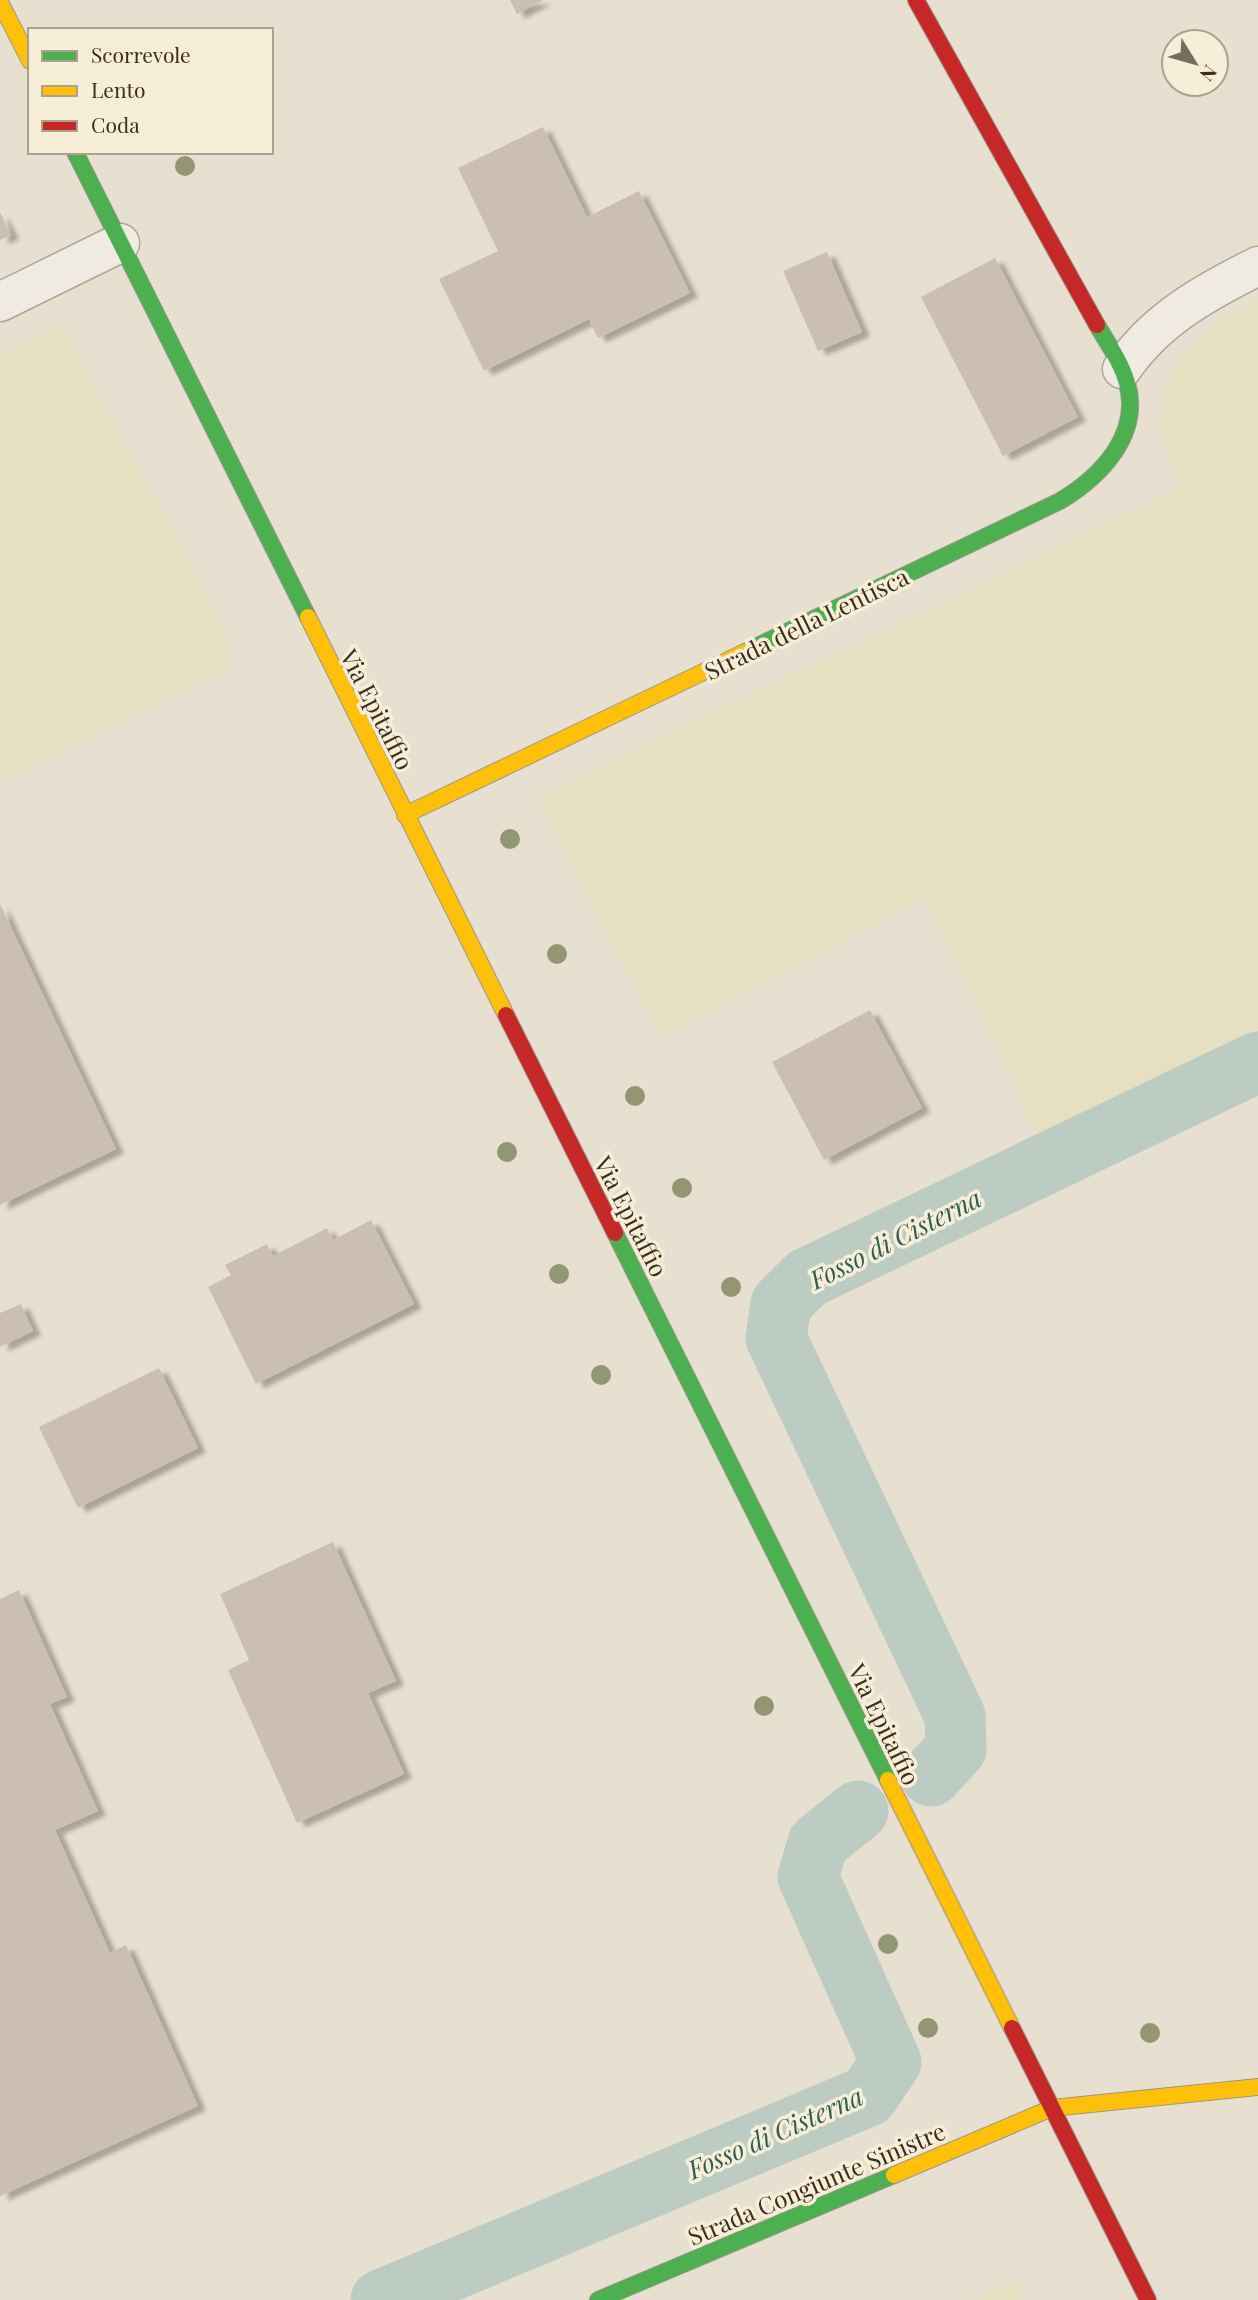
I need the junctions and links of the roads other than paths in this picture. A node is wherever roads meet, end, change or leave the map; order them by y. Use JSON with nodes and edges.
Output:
{"nodes":[{"id":1,"x":916,"y":0,"type":"edge"},
{"id":2,"x":0,"y":2,"type":"edge"},
{"id":3,"x":28,"y":57,"type":"edge"},
{"id":4,"x":76,"y":154,"type":"edge"},
{"id":5,"x":120,"y":243,"type":"junction"},
{"id":6,"x":1258,"y":266,"type":"edge"},
{"id":7,"x":0,"y":302,"type":"edge"},
{"id":8,"x":1122,"y":369,"type":"junction"},
{"id":9,"x":405,"y":815,"type":"junction"},
{"id":10,"x":1258,"y":2087,"type":"edge"},
{"id":11,"x":1052,"y":2108,"type":"junction"},
{"id":12,"x":598,"y":2300,"type":"edge"},
{"id":13,"x":1148,"y":2300,"type":"edge"}],
"edges":[{"from":1,"to":8,"type":"main road","name":"Strada della Lentisca"},
{"from":2,"to":3,"type":"main road"},
{"from":4,"to":5,"type":"main road","name":"Via Epitaffio"},
{"from":5,"to":7,"type":"street"},
{"from":5,"to":9,"type":"main road","name":"Via Epitaffio"},
{"from":6,"to":8,"type":"street"},
{"from":8,"to":9,"type":"main road","name":"Strada della Lentisca"},
{"from":9,"to":11,"type":"main road","name":"Via Epitaffio"},
{"from":10,"to":11,"type":"main road","name":"Strada Congiunte Sinistre"},
{"from":11,"to":12,"type":"main road","name":"Strada Congiunte Sinistre"},
{"from":11,"to":13,"type":"main road","name":"Via Epitaffio"}]}
